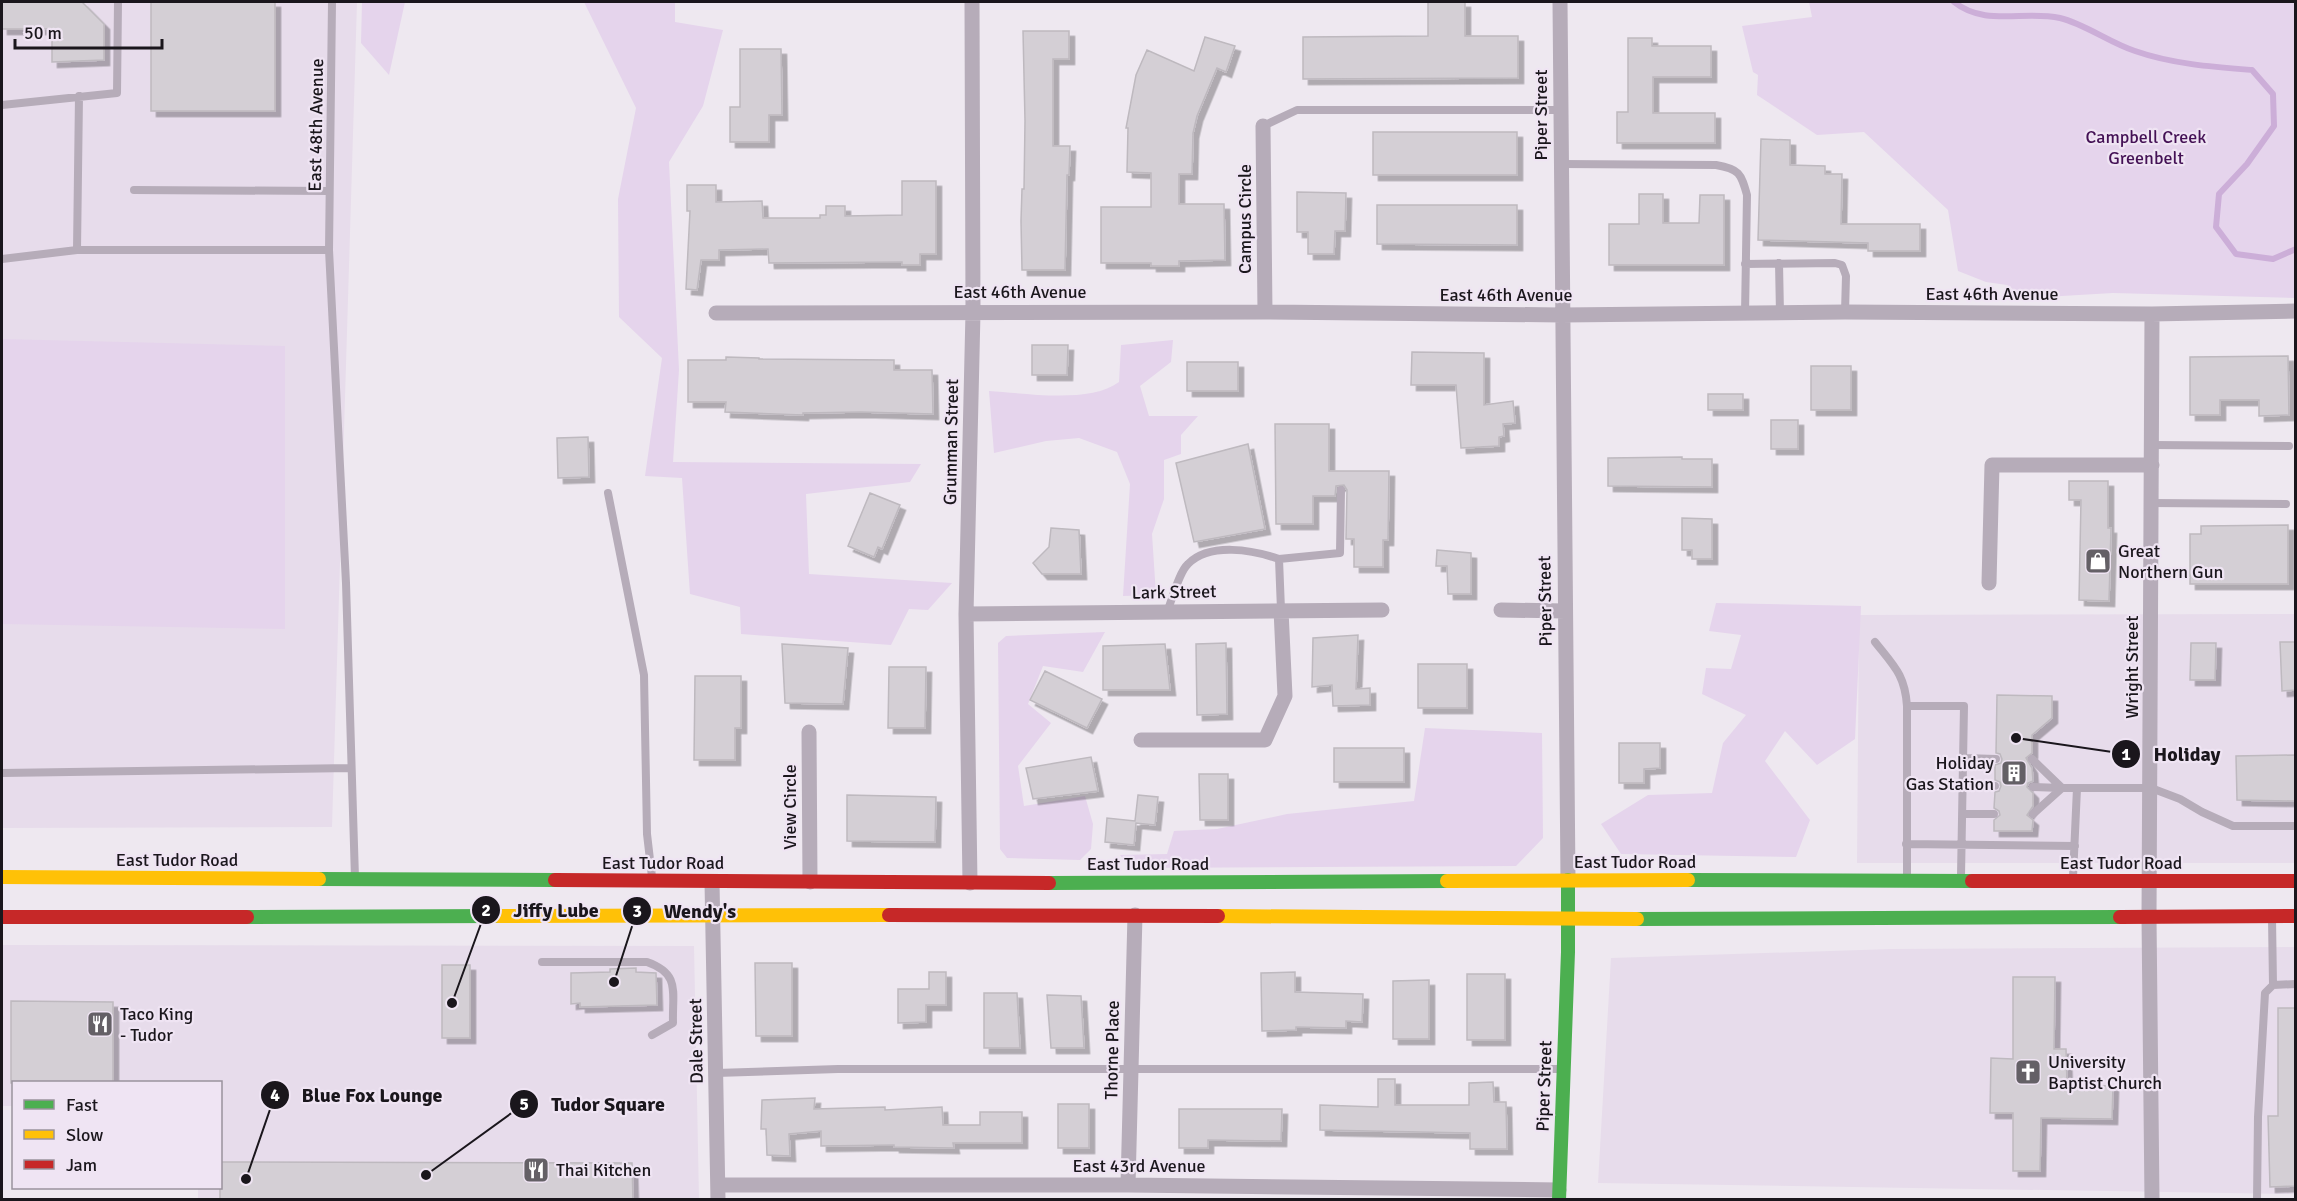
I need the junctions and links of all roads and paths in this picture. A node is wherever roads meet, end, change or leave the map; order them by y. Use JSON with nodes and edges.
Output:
{"nodes":[{"id":1,"x":118,"y":2,"type":"edge"},
{"id":2,"x":332,"y":2,"type":"edge"},
{"id":3,"x":972,"y":2,"type":"edge"},
{"id":4,"x":1560,"y":2,"type":"edge"},
{"id":5,"x":79,"y":96,"type":"junction"},
{"id":6,"x":2,"y":105,"type":"edge"},
{"id":7,"x":1561,"y":110,"type":"junction"},
{"id":8,"x":1263,"y":126,"type":"joint"},
{"id":9,"x":1561,"y":164,"type":"junction"},
{"id":10,"x":134,"y":190,"type":"dead end"},
{"id":11,"x":330,"y":191,"type":"junction"},
{"id":12,"x":77,"y":250,"type":"junction"},
{"id":13,"x":329,"y":250,"type":"junction"},
{"id":14,"x":2,"y":259,"type":"edge"},
{"id":15,"x":1779,"y":263,"type":"junction"},
{"id":16,"x":1745,"y":264,"type":"junction"},
{"id":17,"x":2295,"y":311,"type":"edge"},
{"id":18,"x":974,"y":312,"type":"junction"},
{"id":19,"x":1265,"y":312,"type":"junction"},
{"id":20,"x":1845,"y":312,"type":"junction"},
{"id":21,"x":716,"y":313,"type":"dead end"},
{"id":22,"x":1745,"y":314,"type":"junction"},
{"id":23,"x":1780,"y":314,"type":"junction"},
{"id":24,"x":2152,"y":314,"type":"junction"},
{"id":25,"x":1562,"y":315,"type":"junction"},
{"id":26,"x":2152,"y":446,"type":"junction"},
{"id":27,"x":2289,"y":446,"type":"dead end"},
{"id":28,"x":2152,"y":465,"type":"junction"},
{"id":29,"x":1341,"y":490,"type":"dead end"},
{"id":30,"x":608,"y":493,"type":"dead end"},
{"id":31,"x":2151,"y":503,"type":"junction"},
{"id":32,"x":2286,"y":504,"type":"dead end"},
{"id":33,"x":1279,"y":559,"type":"junction"},
{"id":34,"x":1989,"y":583,"type":"dead end"},
{"id":35,"x":1281,"y":610,"type":"junction"},
{"id":36,"x":1382,"y":610,"type":"dead end"},
{"id":37,"x":1501,"y":610,"type":"dead end"},
{"id":38,"x":1565,"y":611,"type":"junction"},
{"id":39,"x":1167,"y":612,"type":"junction"},
{"id":40,"x":966,"y":614,"type":"junction"},
{"id":41,"x":1875,"y":642,"type":"dead end"},
{"id":42,"x":1907,"y":706,"type":"junction"},
{"id":43,"x":809,"y":732,"type":"dead end"},
{"id":44,"x":1141,"y":740,"type":"dead end"},
{"id":45,"x":1963,"y":758,"type":"junction"},
{"id":46,"x":1996,"y":759,"type":"dead end"},
{"id":47,"x":2032,"y":759,"type":"dead end"},
{"id":48,"x":351,"y":768,"type":"junction"},
{"id":49,"x":2,"y":773,"type":"edge"},
{"id":50,"x":1995,"y":786,"type":"dead end"},
{"id":51,"x":1962,"y":787,"type":"junction"},
{"id":52,"x":2033,"y":787,"type":"dead end"},
{"id":53,"x":2062,"y":788,"type":"junction"},
{"id":54,"x":2077,"y":788,"type":"junction"},
{"id":55,"x":2151,"y":788,"type":"junction"},
{"id":56,"x":1962,"y":814,"type":"junction"},
{"id":57,"x":1994,"y":814,"type":"dead end"},
{"id":58,"x":2033,"y":814,"type":"dead end"},
{"id":59,"x":2295,"y":826,"type":"edge"},
{"id":60,"x":1906,"y":844,"type":"junction"},
{"id":61,"x":1962,"y":845,"type":"junction"},
{"id":62,"x":2075,"y":846,"type":"junction"},
{"id":63,"x":2,"y":877,"type":"edge"},
{"id":64,"x":355,"y":879,"type":"junction"},
{"id":65,"x":1568,"y":880,"type":"junction"},
{"id":66,"x":652,"y":881,"type":"junction"},
{"id":67,"x":1907,"y":881,"type":"junction"},
{"id":68,"x":1961,"y":881,"type":"junction"},
{"id":69,"x":2073,"y":881,"type":"junction"},
{"id":70,"x":2150,"y":881,"type":"junction"},
{"id":71,"x":2295,"y":881,"type":"edge"},
{"id":72,"x":712,"y":882,"type":"junction"},
{"id":73,"x":810,"y":882,"type":"junction"},
{"id":74,"x":970,"y":883,"type":"junction"},
{"id":75,"x":1135,"y":915,"type":"junction"},
{"id":76,"x":714,"y":916,"type":"junction"},
{"id":77,"x":2295,"y":916,"type":"edge"},
{"id":78,"x":2272,"y":917,"type":"junction"},
{"id":79,"x":2,"y":918,"type":"edge"},
{"id":80,"x":2149,"y":918,"type":"junction"},
{"id":81,"x":1568,"y":919,"type":"junction"},
{"id":82,"x":542,"y":962,"type":"dead end"},
{"id":83,"x":2272,"y":984,"type":"junction"},
{"id":84,"x":2295,"y":984,"type":"edge"},
{"id":85,"x":652,"y":1035,"type":"dead end"},
{"id":86,"x":1131,"y":1068,"type":"junction"},
{"id":87,"x":1564,"y":1069,"type":"junction"},
{"id":88,"x":716,"y":1073,"type":"junction"},
{"id":89,"x":1128,"y":1185,"type":"junction"},
{"id":90,"x":718,"y":1192,"type":"edge"},
{"id":91,"x":1559,"y":1195,"type":"edge"},
{"id":92,"x":2152,"y":1200,"type":"edge"},
{"id":93,"x":2257,"y":1200,"type":"edge"}],
"edges":[{"from":1,"to":5,"type":"lane"},
{"from":2,"to":11,"type":"lane","name":"East 48th Avenue"},
{"from":3,"to":18,"type":"street","name":"Grumman Street"},
{"from":4,"to":7,"type":"street","name":"Piper Street"},
{"from":5,"to":6,"type":"lane"},
{"from":5,"to":12,"type":"lane"},
{"from":7,"to":8,"type":"lane"},
{"from":7,"to":9,"type":"street","name":"Piper Street"},
{"from":8,"to":19,"type":"street","name":"Campus Circle"},
{"from":9,"to":16,"type":"lane"},
{"from":9,"to":25,"type":"street","name":"Piper Street"},
{"from":10,"to":11,"type":"lane"},
{"from":11,"to":13,"type":"lane","name":"East 48th Avenue"},
{"from":12,"to":13,"type":"lane"},
{"from":12,"to":14,"type":"lane"},
{"from":13,"to":48,"type":"lane","name":"East 48th Avenue"},
{"from":15,"to":16,"type":"lane"},
{"from":15,"to":20,"type":"lane"},
{"from":15,"to":23,"type":"lane"},
{"from":16,"to":22,"type":"lane"},
{"from":17,"to":24,"type":"street","name":"East 46th Avenue"},
{"from":18,"to":19,"type":"street","name":"East 46th Avenue"},
{"from":18,"to":21,"type":"street","name":"East 46th Avenue"},
{"from":18,"to":40,"type":"street","name":"Grumman Street"},
{"from":19,"to":25,"type":"street","name":"East 46th Avenue"},
{"from":20,"to":23,"type":"street","name":"East 46th Avenue"},
{"from":20,"to":24,"type":"street","name":"East 46th Avenue"},
{"from":22,"to":23,"type":"street","name":"East 46th Avenue"},
{"from":22,"to":25,"type":"street","name":"East 46th Avenue"},
{"from":24,"to":26,"type":"street","name":"Wright Street"},
{"from":25,"to":38,"type":"street","name":"Piper Street"},
{"from":26,"to":27,"type":"lane"},
{"from":26,"to":28,"type":"street","name":"Wright Street"},
{"from":28,"to":31,"type":"street","name":"Wright Street"},
{"from":28,"to":34,"type":"street"},
{"from":29,"to":33,"type":"lane"},
{"from":30,"to":66,"type":"lane"},
{"from":31,"to":32,"type":"lane"},
{"from":31,"to":55,"type":"street","name":"Wright Street"},
{"from":33,"to":35,"type":"lane"},
{"from":33,"to":39,"type":"lane"},
{"from":35,"to":36,"type":"street","name":"Lark Street"},
{"from":35,"to":39,"type":"street","name":"Lark Street"},
{"from":35,"to":44,"type":"street"},
{"from":37,"to":38,"type":"street"},
{"from":38,"to":65,"type":"street","name":"Piper Street"},
{"from":39,"to":40,"type":"street","name":"Lark Street"},
{"from":40,"to":74,"type":"street","name":"Grumman Street"},
{"from":41,"to":42,"type":"lane"},
{"from":42,"to":45,"type":"lane"},
{"from":42,"to":60,"type":"lane"},
{"from":43,"to":73,"type":"street","name":"View Circle"},
{"from":45,"to":46,"type":"lane"},
{"from":45,"to":51,"type":"lane"},
{"from":47,"to":53,"type":"lane"},
{"from":48,"to":49,"type":"lane"},
{"from":48,"to":64,"type":"lane","name":"East 48th Avenue"},
{"from":50,"to":51,"type":"lane"},
{"from":51,"to":56,"type":"lane"},
{"from":52,"to":53,"type":"lane"},
{"from":53,"to":54,"type":"lane"},
{"from":53,"to":58,"type":"lane"},
{"from":54,"to":55,"type":"lane"},
{"from":54,"to":62,"type":"lane"},
{"from":55,"to":59,"type":"lane"},
{"from":55,"to":70,"type":"street","name":"Wright Street"},
{"from":56,"to":57,"type":"lane"},
{"from":56,"to":61,"type":"lane"},
{"from":60,"to":61,"type":"lane"},
{"from":60,"to":67,"type":"lane"},
{"from":61,"to":62,"type":"lane"},
{"from":61,"to":68,"type":"lane"},
{"from":62,"to":69,"type":"lane"},
{"from":63,"to":64,"type":"main road","name":"East Tudor Road"},
{"from":64,"to":66,"type":"main road","name":"East Tudor Road"},
{"from":65,"to":67,"type":"main road","name":"East Tudor Road"},
{"from":65,"to":74,"type":"main road","name":"East Tudor Road"},
{"from":65,"to":81,"type":"main road","name":"Piper Street"},
{"from":66,"to":72,"type":"main road","name":"East Tudor Road"},
{"from":67,"to":68,"type":"main road","name":"East Tudor Road"},
{"from":68,"to":69,"type":"main road","name":"East Tudor Road"},
{"from":69,"to":70,"type":"main road","name":"East Tudor Road"},
{"from":70,"to":71,"type":"main road","name":"East Tudor Road"},
{"from":70,"to":80,"type":"street","name":"Wright Street"},
{"from":72,"to":73,"type":"main road","name":"East Tudor Road"},
{"from":72,"to":76,"type":"street","name":"Dale Street"},
{"from":73,"to":74,"type":"main road","name":"East Tudor Road"},
{"from":75,"to":76,"type":"main road"},
{"from":75,"to":81,"type":"main road"},
{"from":75,"to":86,"type":"street","name":"Thorne Place"},
{"from":76,"to":79,"type":"main road"},
{"from":76,"to":88,"type":"street","name":"Dale Street"},
{"from":77,"to":78,"type":"main road"},
{"from":78,"to":80,"type":"main road"},
{"from":78,"to":83,"type":"lane"},
{"from":80,"to":81,"type":"main road"},
{"from":80,"to":92,"type":"street","name":"Wright Street"},
{"from":81,"to":87,"type":"main road","name":"Piper Street"},
{"from":82,"to":85,"type":"lane"},
{"from":83,"to":84,"type":"lane"},
{"from":83,"to":93,"type":"lane"},
{"from":86,"to":87,"type":"lane"},
{"from":86,"to":88,"type":"lane"},
{"from":86,"to":89,"type":"street","name":"Thorne Place"},
{"from":87,"to":91,"type":"main road","name":"Piper Street"},
{"from":88,"to":90,"type":"street","name":"Dale Street"},
{"from":89,"to":90,"type":"street","name":"East 43rd Avenue"},
{"from":89,"to":91,"type":"street","name":"East 43rd Avenue"}]}
